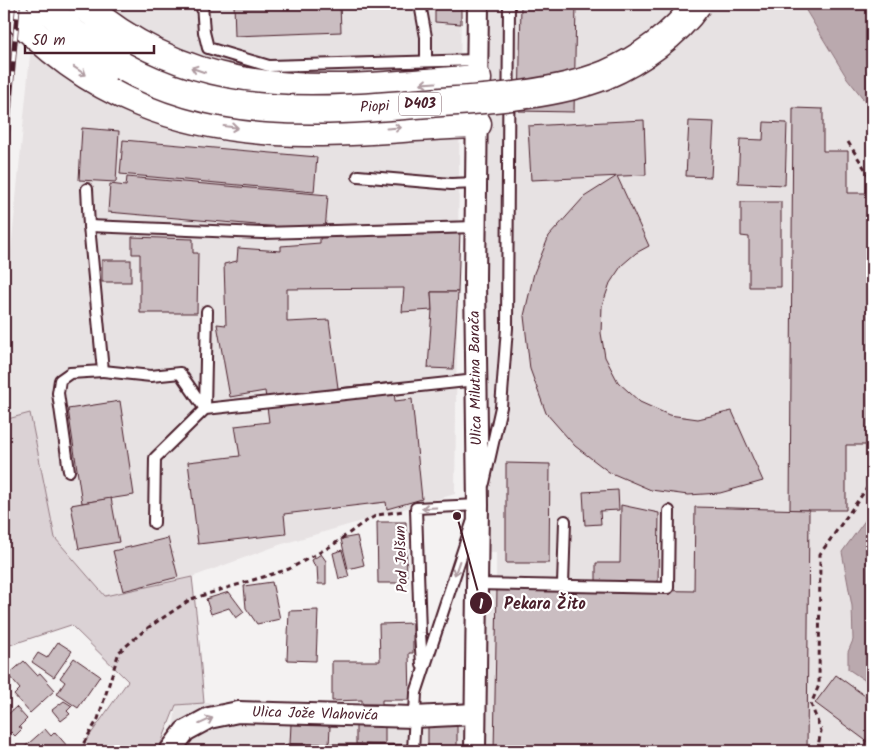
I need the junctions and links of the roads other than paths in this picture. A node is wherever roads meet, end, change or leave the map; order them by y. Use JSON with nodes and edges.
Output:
{"nodes":[{"id":1,"x":5,"y":4,"type":"edge"},
{"id":2,"x":42,"y":4,"type":"edge"},
{"id":3,"x":82,"y":4,"type":"edge"},
{"id":4,"x":202,"y":4,"type":"edge"},
{"id":5,"x":420,"y":4,"type":"edge"},
{"id":6,"x":478,"y":4,"type":"edge"},
{"id":7,"x":509,"y":4,"type":"edge"},
{"id":8,"x":697,"y":4,"type":"edge"},
{"id":9,"x":426,"y":60,"type":"junction"},
{"id":10,"x":477,"y":70,"type":"junction"},
{"id":11,"x":477,"y":124,"type":"junction"},
{"id":12,"x":358,"y":176,"type":"dead end"},
{"id":13,"x":476,"y":183,"type":"junction"},
{"id":14,"x":87,"y":189,"type":"dead end"},
{"id":15,"x":89,"y":226,"type":"junction"},
{"id":16,"x":476,"y":227,"type":"junction"},
{"id":17,"x":207,"y":312,"type":"dead end"},
{"id":18,"x":103,"y":370,"type":"junction"},
{"id":19,"x":476,"y":380,"type":"junction"},
{"id":20,"x":205,"y":409,"type":"junction"},
{"id":21,"x":69,"y":472,"type":"dead end"},
{"id":22,"x":478,"y":505,"type":"junction"},
{"id":23,"x":669,"y":510,"type":"dead end"},
{"id":24,"x":565,"y":521,"type":"dead end"},
{"id":25,"x":154,"y":523,"type":"dead end"},
{"id":26,"x":476,"y":584,"type":"junction"},
{"id":27,"x":563,"y":585,"type":"junction"},
{"id":28,"x":423,"y":670,"type":"junction"},
{"id":29,"x":475,"y":714,"type":"junction"},
{"id":30,"x":414,"y":717,"type":"junction"},
{"id":31,"x":290,"y":750,"type":"edge"},
{"id":32,"x":170,"y":751,"type":"edge"},
{"id":33,"x":413,"y":751,"type":"edge"},
{"id":34,"x":475,"y":751,"type":"edge"}],
"edges":[{"from":1,"to":11,"type":"main road","one_way":true},
{"from":2,"to":8,"type":"main road","name":"Piopi","number":"D403","bridge":true},
{"from":10,"to":3,"type":"main road","one_way":true},
{"from":4,"to":9,"type":"lane"},
{"from":5,"to":9,"type":"lane"},
{"from":6,"to":10,"type":"street","name":"Ulica Milutina Barača"},
{"from":7,"to":22,"type":"lane"},
{"from":9,"to":10,"type":"lane"},
{"from":10,"to":11,"type":"street","name":"Ulica Milutina Barača"},
{"from":11,"to":13,"type":"street","name":"Ulica Milutina Barača"},
{"from":12,"to":13,"type":"lane"},
{"from":13,"to":16,"type":"street","name":"Ulica Milutina Barača"},
{"from":14,"to":15,"type":"lane"},
{"from":15,"to":16,"type":"lane"},
{"from":15,"to":18,"type":"lane"},
{"from":16,"to":19,"type":"street","name":"Ulica Milutina Barača"},
{"from":17,"to":20,"type":"lane"},
{"from":18,"to":20,"type":"lane"},
{"from":18,"to":21,"type":"lane"},
{"from":19,"to":20,"type":"lane"},
{"from":19,"to":22,"type":"street","name":"Ulica Milutina Barača"},
{"from":20,"to":25,"type":"lane"},
{"from":22,"to":26,"type":"street","name":"Ulica Milutina Barača"},
{"from":22,"to":28,"type":"lane","one_way":true},
{"from":22,"to":28,"type":"lane","name":"Pod Jelšun","one_way":true},
{"from":23,"to":27,"type":"lane"},
{"from":24,"to":27,"type":"lane"},
{"from":26,"to":27,"type":"lane"},
{"from":26,"to":29,"type":"street","name":"Ulica Milutina Barača"},
{"from":28,"to":30,"type":"lane"},
{"from":29,"to":30,"type":"street","name":"Ulica Jože Vlahovića"},
{"from":29,"to":34,"type":"street","name":"Ulica Milutina Barača"},
{"from":32,"to":30,"type":"street","name":"Ulica Jože Vlahovića","one_way":true},
{"from":30,"to":33,"type":"lane"},
{"from":31,"to":33,"type":"lane"}]}
